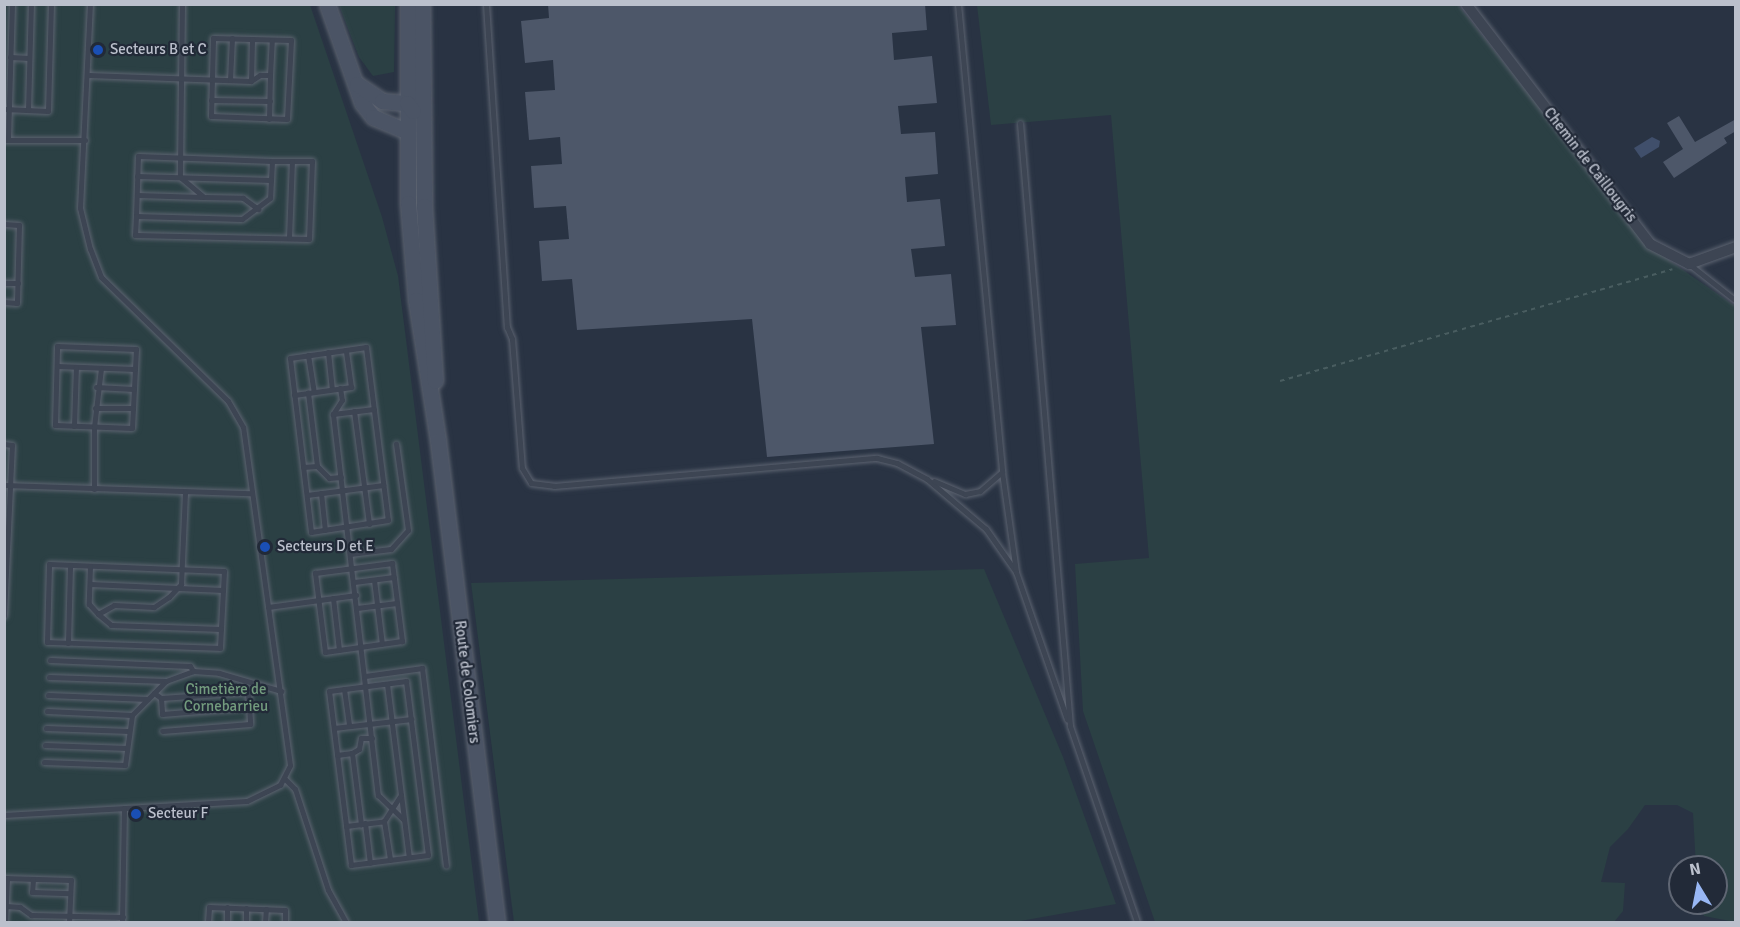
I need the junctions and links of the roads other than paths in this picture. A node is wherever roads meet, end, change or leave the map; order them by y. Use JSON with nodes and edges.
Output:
{"nodes":[{"id":1,"x":12,"y":4,"type":"edge"},
{"id":2,"x":31,"y":4,"type":"edge"},
{"id":3,"x":51,"y":4,"type":"edge"},
{"id":4,"x":90,"y":4,"type":"edge"},
{"id":5,"x":182,"y":4,"type":"edge"},
{"id":6,"x":327,"y":4,"type":"edge"},
{"id":7,"x":408,"y":4,"type":"edge"},
{"id":8,"x":422,"y":4,"type":"edge"},
{"id":9,"x":486,"y":4,"type":"edge"},
{"id":10,"x":958,"y":4,"type":"edge"},
{"id":11,"x":1466,"y":4,"type":"edge"},
{"id":12,"x":232,"y":38,"type":"junction"},
{"id":13,"x":252,"y":39,"type":"junction"},
{"id":14,"x":272,"y":40,"type":"junction"},
{"id":15,"x":10,"y":57,"type":"junction"},
{"id":16,"x":29,"y":58,"type":"junction"},
{"id":17,"x":88,"y":75,"type":"junction"},
{"id":18,"x":270,"y":75,"type":"junction"},
{"id":19,"x":180,"y":78,"type":"junction"},
{"id":20,"x":212,"y":79,"type":"junction"},
{"id":21,"x":230,"y":80,"type":"junction"},
{"id":22,"x":251,"y":81,"type":"junction"},
{"id":23,"x":356,"y":84,"type":"junction"},
{"id":24,"x":212,"y":100,"type":"junction"},
{"id":25,"x":270,"y":101,"type":"junction"},
{"id":26,"x":408,"y":104,"type":"junction"},
{"id":27,"x":6,"y":109,"type":"edge"},
{"id":28,"x":28,"y":110,"type":"junction"},
{"id":29,"x":269,"y":118,"type":"junction"},
{"id":30,"x":1020,"y":123,"type":"dead end"},
{"id":31,"x":413,"y":126,"type":"junction"},
{"id":32,"x":6,"y":139,"type":"edge"},
{"id":33,"x":85,"y":140,"type":"junction"},
{"id":34,"x":180,"y":158,"type":"junction"},
{"id":35,"x":272,"y":160,"type":"junction"},
{"id":36,"x":292,"y":161,"type":"junction"},
{"id":37,"x":137,"y":176,"type":"junction"},
{"id":38,"x":180,"y":177,"type":"junction"},
{"id":39,"x":271,"y":180,"type":"junction"},
{"id":40,"x":137,"y":195,"type":"junction"},
{"id":41,"x":204,"y":197,"type":"junction"},
{"id":42,"x":258,"y":209,"type":"junction"},
{"id":43,"x":136,"y":216,"type":"junction"},
{"id":44,"x":4,"y":224,"type":"edge"},
{"id":45,"x":289,"y":238,"type":"junction"},
{"id":46,"x":1736,"y":247,"type":"edge"},
{"id":47,"x":1689,"y":264,"type":"junction"},
{"id":48,"x":4,"y":282,"type":"edge"},
{"id":49,"x":18,"y":283,"type":"junction"},
{"id":50,"x":1736,"y":301,"type":"edge"},
{"id":51,"x":4,"y":302,"type":"edge"},
{"id":52,"x":346,"y":350,"type":"junction"},
{"id":53,"x":328,"y":352,"type":"junction"},
{"id":54,"x":308,"y":355,"type":"junction"},
{"id":55,"x":57,"y":366,"type":"junction"},
{"id":56,"x":76,"y":367,"type":"junction"},
{"id":57,"x":100,"y":368,"type":"junction"},
{"id":58,"x":135,"y":369,"type":"junction"},
{"id":59,"x":96,"y":387,"type":"junction"},
{"id":60,"x":340,"y":388,"type":"junction"},
{"id":61,"x":134,"y":389,"type":"junction"},
{"id":62,"x":333,"y":390,"type":"junction"},
{"id":63,"x":311,"y":393,"type":"junction"},
{"id":64,"x":294,"y":395,"type":"junction"},
{"id":65,"x":95,"y":408,"type":"junction"},
{"id":66,"x":133,"y":408,"type":"junction"},
{"id":67,"x":374,"y":409,"type":"junction"},
{"id":68,"x":354,"y":411,"type":"junction"},
{"id":69,"x":333,"y":414,"type":"junction"},
{"id":70,"x":75,"y":426,"type":"junction"},
{"id":71,"x":94,"y":427,"type":"junction"},
{"id":72,"x":4,"y":444,"type":"edge"},
{"id":73,"x":396,"y":444,"type":"dead end"},
{"id":74,"x":316,"y":466,"type":"junction"},
{"id":75,"x":303,"y":467,"type":"junction"},
{"id":76,"x":1002,"y":472,"type":"junction"},
{"id":77,"x":341,"y":477,"type":"junction"},
{"id":78,"x":927,"y":478,"type":"junction"},
{"id":79,"x":8,"y":485,"type":"edge"},
{"id":80,"x":383,"y":485,"type":"junction"},
{"id":81,"x":364,"y":488,"type":"junction"},
{"id":82,"x":94,"y":489,"type":"junction"},
{"id":83,"x":342,"y":490,"type":"junction"},
{"id":84,"x":185,"y":492,"type":"junction"},
{"id":85,"x":321,"y":492,"type":"junction"},
{"id":86,"x":250,"y":493,"type":"junction"},
{"id":87,"x":306,"y":495,"type":"junction"},
{"id":88,"x":369,"y":524,"type":"junction"},
{"id":89,"x":347,"y":528,"type":"junction"},
{"id":90,"x":325,"y":530,"type":"junction"},
{"id":91,"x":350,"y":554,"type":"junction"},
{"id":92,"x":70,"y":565,"type":"junction"},
{"id":93,"x":90,"y":566,"type":"junction"},
{"id":94,"x":352,"y":568,"type":"junction"},
{"id":95,"x":182,"y":569,"type":"junction"},
{"id":96,"x":1016,"y":572,"type":"junction"},
{"id":97,"x":6,"y":577,"type":"edge"},
{"id":98,"x":394,"y":578,"type":"junction"},
{"id":99,"x":375,"y":580,"type":"junction"},
{"id":100,"x":354,"y":582,"type":"junction"},
{"id":101,"x":90,"y":584,"type":"junction"},
{"id":102,"x":177,"y":588,"type":"junction"},
{"id":103,"x":223,"y":590,"type":"junction"},
{"id":104,"x":356,"y":595,"type":"junction"},
{"id":105,"x":6,"y":597,"type":"edge"},
{"id":106,"x":333,"y":598,"type":"junction"},
{"id":107,"x":319,"y":600,"type":"junction"},
{"id":108,"x":397,"y":603,"type":"junction"},
{"id":109,"x":378,"y":606,"type":"junction"},
{"id":110,"x":268,"y":607,"type":"junction"},
{"id":111,"x":357,"y":608,"type":"junction"},
{"id":112,"x":98,"y":614,"type":"junction"},
{"id":113,"x":4,"y":616,"type":"edge"},
{"id":114,"x":221,"y":629,"type":"junction"},
{"id":115,"x":68,"y":643,"type":"junction"},
{"id":116,"x":382,"y":644,"type":"junction"},
{"id":117,"x":362,"y":647,"type":"junction"},
{"id":118,"x":339,"y":650,"type":"junction"},
{"id":119,"x":50,"y":660,"type":"dead end"},
{"id":120,"x":193,"y":671,"type":"junction"},
{"id":121,"x":365,"y":676,"type":"junction"},
{"id":122,"x":49,"y":677,"type":"dead end"},
{"id":123,"x":166,"y":681,"type":"junction"},
{"id":124,"x":387,"y":684,"type":"junction"},
{"id":125,"x":366,"y":686,"type":"junction"},
{"id":126,"x":344,"y":689,"type":"junction"},
{"id":127,"x":281,"y":691,"type":"junction"},
{"id":128,"x":154,"y":693,"type":"junction"},
{"id":129,"x":48,"y":695,"type":"dead end"},
{"id":130,"x":161,"y":698,"type":"junction"},
{"id":131,"x":148,"y":699,"type":"junction"},
{"id":132,"x":249,"y":707,"type":"junction"},
{"id":133,"x":47,"y":711,"type":"dead end"},
{"id":134,"x":132,"y":715,"type":"junction"},
{"id":135,"x":411,"y":719,"type":"junction"},
{"id":136,"x":392,"y":721,"type":"junction"},
{"id":137,"x":370,"y":724,"type":"junction"},
{"id":138,"x":349,"y":726,"type":"junction"},
{"id":139,"x":1070,"y":726,"type":"junction"},
{"id":140,"x":46,"y":728,"type":"dead end"},
{"id":141,"x":334,"y":728,"type":"junction"},
{"id":142,"x":129,"y":731,"type":"junction"},
{"id":143,"x":162,"y":731,"type":"dead end"},
{"id":144,"x":372,"y":738,"type":"junction"},
{"id":145,"x":45,"y":745,"type":"dead end"},
{"id":146,"x":127,"y":748,"type":"junction"},
{"id":147,"x":352,"y":753,"type":"junction"},
{"id":148,"x":337,"y":754,"type":"junction"},
{"id":149,"x":44,"y":762,"type":"dead end"},
{"id":150,"x":285,"y":779,"type":"junction"},
{"id":151,"x":401,"y":795,"type":"junction"},
{"id":152,"x":124,"y":808,"type":"junction"},
{"id":153,"x":391,"y":811,"type":"junction"},
{"id":154,"x":4,"y":815,"type":"edge"},
{"id":155,"x":404,"y":820,"type":"junction"},
{"id":156,"x":384,"y":821,"type":"junction"},
{"id":157,"x":363,"y":824,"type":"junction"},
{"id":158,"x":346,"y":826,"type":"junction"},
{"id":159,"x":409,"y":857,"type":"junction"},
{"id":160,"x":390,"y":860,"type":"junction"},
{"id":161,"x":370,"y":862,"type":"junction"},
{"id":162,"x":446,"y":866,"type":"dead end"},
{"id":163,"x":6,"y":878,"type":"edge"},
{"id":164,"x":33,"y":879,"type":"junction"},
{"id":165,"x":70,"y":894,"type":"junction"},
{"id":166,"x":6,"y":906,"type":"edge"},
{"id":167,"x":227,"y":907,"type":"junction"},
{"id":168,"x":246,"y":908,"type":"junction"},
{"id":169,"x":266,"y":909,"type":"junction"},
{"id":170,"x":31,"y":915,"type":"junction"},
{"id":171,"x":5,"y":916,"type":"edge"},
{"id":172,"x":69,"y":919,"type":"edge"},
{"id":173,"x":122,"y":920,"type":"edge"},
{"id":174,"x":5,"y":922,"type":"edge"},
{"id":175,"x":30,"y":922,"type":"edge"},
{"id":176,"x":208,"y":922,"type":"edge"},
{"id":177,"x":227,"y":922,"type":"edge"},
{"id":178,"x":246,"y":922,"type":"edge"},
{"id":179,"x":265,"y":922,"type":"edge"},
{"id":180,"x":285,"y":922,"type":"edge"},
{"id":181,"x":346,"y":922,"type":"edge"},
{"id":182,"x":497,"y":922,"type":"edge"},
{"id":183,"x":1137,"y":922,"type":"edge"}],
"edges":[{"from":1,"to":15,"type":"lane"},
{"from":2,"to":16,"type":"lane"},
{"from":3,"to":28,"type":"lane"},
{"from":4,"to":17,"type":"lane"},
{"from":5,"to":19,"type":"lane"},
{"from":6,"to":23,"type":"main road"},
{"from":7,"to":26,"type":"main road"},
{"from":8,"to":31,"type":"main road","name":"Route de Colomiers"},
{"from":9,"to":78,"type":"lane"},
{"from":10,"to":76,"type":"lane"},
{"from":11,"to":47,"type":"street","name":"Chemin de Caillougris"},
{"from":12,"to":13,"type":"lane"},
{"from":12,"to":20,"type":"lane"},
{"from":12,"to":21,"type":"lane"},
{"from":13,"to":14,"type":"lane"},
{"from":13,"to":22,"type":"lane"},
{"from":14,"to":18,"type":"lane"},
{"from":14,"to":29,"type":"lane"},
{"from":15,"to":16,"type":"lane"},
{"from":15,"to":27,"type":"lane"},
{"from":16,"to":28,"type":"lane"},
{"from":17,"to":19,"type":"lane"},
{"from":17,"to":33,"type":"lane"},
{"from":18,"to":22,"type":"lane"},
{"from":18,"to":25,"type":"lane"},
{"from":19,"to":20,"type":"lane"},
{"from":19,"to":34,"type":"lane"},
{"from":20,"to":21,"type":"lane"},
{"from":20,"to":24,"type":"lane"},
{"from":21,"to":22,"type":"lane"},
{"from":23,"to":26,"type":"main road"},
{"from":23,"to":31,"type":"main road"},
{"from":24,"to":25,"type":"lane"},
{"from":24,"to":29,"type":"lane"},
{"from":25,"to":29,"type":"lane"},
{"from":26,"to":31,"type":"main road"},
{"from":27,"to":28,"type":"lane"},
{"from":27,"to":32,"type":"lane"},
{"from":30,"to":139,"type":"lane"},
{"from":31,"to":182,"type":"main road","name":"Route de Colomiers"},
{"from":32,"to":33,"type":"lane"},
{"from":33,"to":86,"type":"lane"},
{"from":34,"to":35,"type":"lane"},
{"from":34,"to":37,"type":"lane"},
{"from":34,"to":38,"type":"lane"},
{"from":35,"to":36,"type":"lane"},
{"from":35,"to":39,"type":"lane"},
{"from":36,"to":45,"type":"lane"},
{"from":36,"to":45,"type":"lane"},
{"from":37,"to":38,"type":"lane"},
{"from":37,"to":40,"type":"lane"},
{"from":38,"to":39,"type":"lane"},
{"from":38,"to":41,"type":"lane"},
{"from":39,"to":42,"type":"lane"},
{"from":40,"to":41,"type":"lane"},
{"from":40,"to":43,"type":"lane"},
{"from":41,"to":42,"type":"lane"},
{"from":42,"to":43,"type":"lane"},
{"from":43,"to":45,"type":"lane"},
{"from":44,"to":49,"type":"lane"},
{"from":46,"to":47,"type":"street"},
{"from":47,"to":50,"type":"lane","name":"Chemin de Caillougris"},
{"from":48,"to":49,"type":"lane"},
{"from":49,"to":51,"type":"lane"},
{"from":52,"to":53,"type":"lane"},
{"from":52,"to":60,"type":"lane"},
{"from":52,"to":67,"type":"lane"},
{"from":53,"to":54,"type":"lane"},
{"from":53,"to":62,"type":"lane"},
{"from":54,"to":63,"type":"lane"},
{"from":54,"to":64,"type":"lane"},
{"from":55,"to":56,"type":"lane"},
{"from":55,"to":58,"type":"lane"},
{"from":55,"to":70,"type":"lane"},
{"from":56,"to":57,"type":"lane"},
{"from":56,"to":70,"type":"lane"},
{"from":57,"to":58,"type":"lane"},
{"from":57,"to":59,"type":"lane"},
{"from":58,"to":61,"type":"lane"},
{"from":59,"to":61,"type":"lane"},
{"from":59,"to":65,"type":"lane"},
{"from":60,"to":62,"type":"lane"},
{"from":60,"to":69,"type":"lane"},
{"from":61,"to":66,"type":"lane"},
{"from":62,"to":63,"type":"lane"},
{"from":63,"to":64,"type":"lane"},
{"from":63,"to":74,"type":"lane"},
{"from":64,"to":75,"type":"lane"},
{"from":65,"to":66,"type":"lane"},
{"from":65,"to":71,"type":"lane"},
{"from":66,"to":71,"type":"lane"},
{"from":67,"to":68,"type":"lane"},
{"from":67,"to":80,"type":"lane"},
{"from":68,"to":69,"type":"lane"},
{"from":68,"to":81,"type":"lane"},
{"from":69,"to":77,"type":"lane"},
{"from":70,"to":71,"type":"lane"},
{"from":71,"to":82,"type":"lane"},
{"from":72,"to":79,"type":"lane"},
{"from":73,"to":91,"type":"lane"},
{"from":74,"to":75,"type":"lane"},
{"from":74,"to":77,"type":"lane"},
{"from":75,"to":87,"type":"lane"},
{"from":76,"to":78,"type":"lane"},
{"from":76,"to":96,"type":"lane"},
{"from":77,"to":83,"type":"lane"},
{"from":78,"to":96,"type":"lane"},
{"from":79,"to":82,"type":"lane"},
{"from":79,"to":97,"type":"lane"},
{"from":80,"to":81,"type":"lane"},
{"from":80,"to":88,"type":"lane"},
{"from":81,"to":83,"type":"lane"},
{"from":81,"to":88,"type":"lane"},
{"from":82,"to":84,"type":"lane"},
{"from":83,"to":85,"type":"lane"},
{"from":83,"to":89,"type":"lane"},
{"from":84,"to":86,"type":"lane"},
{"from":84,"to":95,"type":"lane"},
{"from":85,"to":87,"type":"lane"},
{"from":85,"to":90,"type":"lane"},
{"from":86,"to":110,"type":"lane"},
{"from":87,"to":90,"type":"lane"},
{"from":88,"to":89,"type":"lane"},
{"from":89,"to":90,"type":"lane"},
{"from":89,"to":91,"type":"lane"},
{"from":91,"to":94,"type":"lane"},
{"from":92,"to":93,"type":"lane"},
{"from":92,"to":115,"type":"lane"},
{"from":92,"to":115,"type":"lane"},
{"from":93,"to":95,"type":"lane"},
{"from":93,"to":101,"type":"lane"},
{"from":94,"to":98,"type":"lane"},
{"from":94,"to":100,"type":"lane"},
{"from":94,"to":107,"type":"lane"},
{"from":95,"to":102,"type":"lane"},
{"from":95,"to":103,"type":"lane"},
{"from":96,"to":139,"type":"lane"},
{"from":97,"to":105,"type":"lane"},
{"from":98,"to":99,"type":"lane"},
{"from":98,"to":108,"type":"lane"},
{"from":99,"to":100,"type":"lane"},
{"from":99,"to":109,"type":"lane"},
{"from":100,"to":104,"type":"lane"},
{"from":101,"to":102,"type":"lane"},
{"from":101,"to":112,"type":"lane"},
{"from":102,"to":103,"type":"lane"},
{"from":102,"to":112,"type":"lane"},
{"from":103,"to":114,"type":"lane"},
{"from":104,"to":106,"type":"lane"},
{"from":104,"to":111,"type":"lane"},
{"from":105,"to":113,"type":"lane"},
{"from":106,"to":107,"type":"lane"},
{"from":106,"to":118,"type":"lane"},
{"from":107,"to":110,"type":"lane"},
{"from":107,"to":118,"type":"lane"},
{"from":108,"to":109,"type":"lane"},
{"from":108,"to":116,"type":"lane"},
{"from":109,"to":111,"type":"lane"},
{"from":109,"to":116,"type":"lane"},
{"from":110,"to":127,"type":"lane"},
{"from":111,"to":117,"type":"lane"},
{"from":112,"to":114,"type":"lane"},
{"from":114,"to":115,"type":"lane"},
{"from":116,"to":117,"type":"lane"},
{"from":117,"to":118,"type":"lane"},
{"from":117,"to":121,"type":"lane"},
{"from":119,"to":120,"type":"lane"},
{"from":120,"to":123,"type":"lane"},
{"from":120,"to":127,"type":"lane"},
{"from":121,"to":125,"type":"lane"},
{"from":121,"to":162,"type":"lane"},
{"from":122,"to":123,"type":"lane"},
{"from":123,"to":128,"type":"lane"},
{"from":124,"to":125,"type":"lane"},
{"from":124,"to":135,"type":"lane"},
{"from":124,"to":136,"type":"lane"},
{"from":125,"to":126,"type":"lane"},
{"from":125,"to":137,"type":"lane"},
{"from":126,"to":138,"type":"lane"},
{"from":126,"to":141,"type":"lane"},
{"from":127,"to":150,"type":"lane"},
{"from":128,"to":130,"type":"lane"},
{"from":128,"to":131,"type":"lane"},
{"from":129,"to":131,"type":"lane"},
{"from":130,"to":132,"type":"lane"},
{"from":130,"to":132,"type":"lane"},
{"from":131,"to":134,"type":"lane"},
{"from":132,"to":143,"type":"lane"},
{"from":133,"to":134,"type":"lane"},
{"from":134,"to":142,"type":"lane"},
{"from":135,"to":136,"type":"lane"},
{"from":135,"to":159,"type":"lane"},
{"from":136,"to":137,"type":"lane"},
{"from":136,"to":151,"type":"lane"},
{"from":137,"to":138,"type":"lane"},
{"from":137,"to":144,"type":"lane"},
{"from":138,"to":141,"type":"lane"},
{"from":139,"to":183,"type":"lane"},
{"from":140,"to":142,"type":"lane"},
{"from":141,"to":148,"type":"lane"},
{"from":142,"to":146,"type":"lane"},
{"from":144,"to":147,"type":"lane"},
{"from":144,"to":153,"type":"lane"},
{"from":145,"to":146,"type":"lane"},
{"from":146,"to":149,"type":"lane"},
{"from":147,"to":148,"type":"lane"},
{"from":147,"to":157,"type":"lane"},
{"from":148,"to":158,"type":"lane"},
{"from":150,"to":152,"type":"lane"},
{"from":150,"to":181,"type":"lane"},
{"from":151,"to":153,"type":"lane"},
{"from":151,"to":155,"type":"lane"},
{"from":152,"to":154,"type":"lane"},
{"from":152,"to":173,"type":"lane"},
{"from":153,"to":155,"type":"lane"},
{"from":153,"to":156,"type":"lane"},
{"from":155,"to":159,"type":"lane"},
{"from":156,"to":157,"type":"lane"},
{"from":156,"to":160,"type":"lane"},
{"from":157,"to":158,"type":"lane"},
{"from":157,"to":161,"type":"lane"},
{"from":158,"to":161,"type":"lane"},
{"from":159,"to":160,"type":"lane"},
{"from":160,"to":161,"type":"lane"},
{"from":163,"to":164,"type":"lane"},
{"from":163,"to":166,"type":"lane"},
{"from":164,"to":165,"type":"lane"},
{"from":164,"to":165,"type":"lane"},
{"from":165,"to":172,"type":"lane"},
{"from":166,"to":170,"type":"lane"},
{"from":166,"to":171,"type":"lane"},
{"from":167,"to":168,"type":"lane"},
{"from":167,"to":176,"type":"lane"},
{"from":167,"to":177,"type":"lane"},
{"from":168,"to":169,"type":"lane"},
{"from":168,"to":178,"type":"lane"},
{"from":169,"to":179,"type":"lane"},
{"from":169,"to":180,"type":"lane"},
{"from":170,"to":172,"type":"lane"},
{"from":170,"to":175,"type":"lane"},
{"from":171,"to":174,"type":"lane"},
{"from":172,"to":173,"type":"lane"}]}
